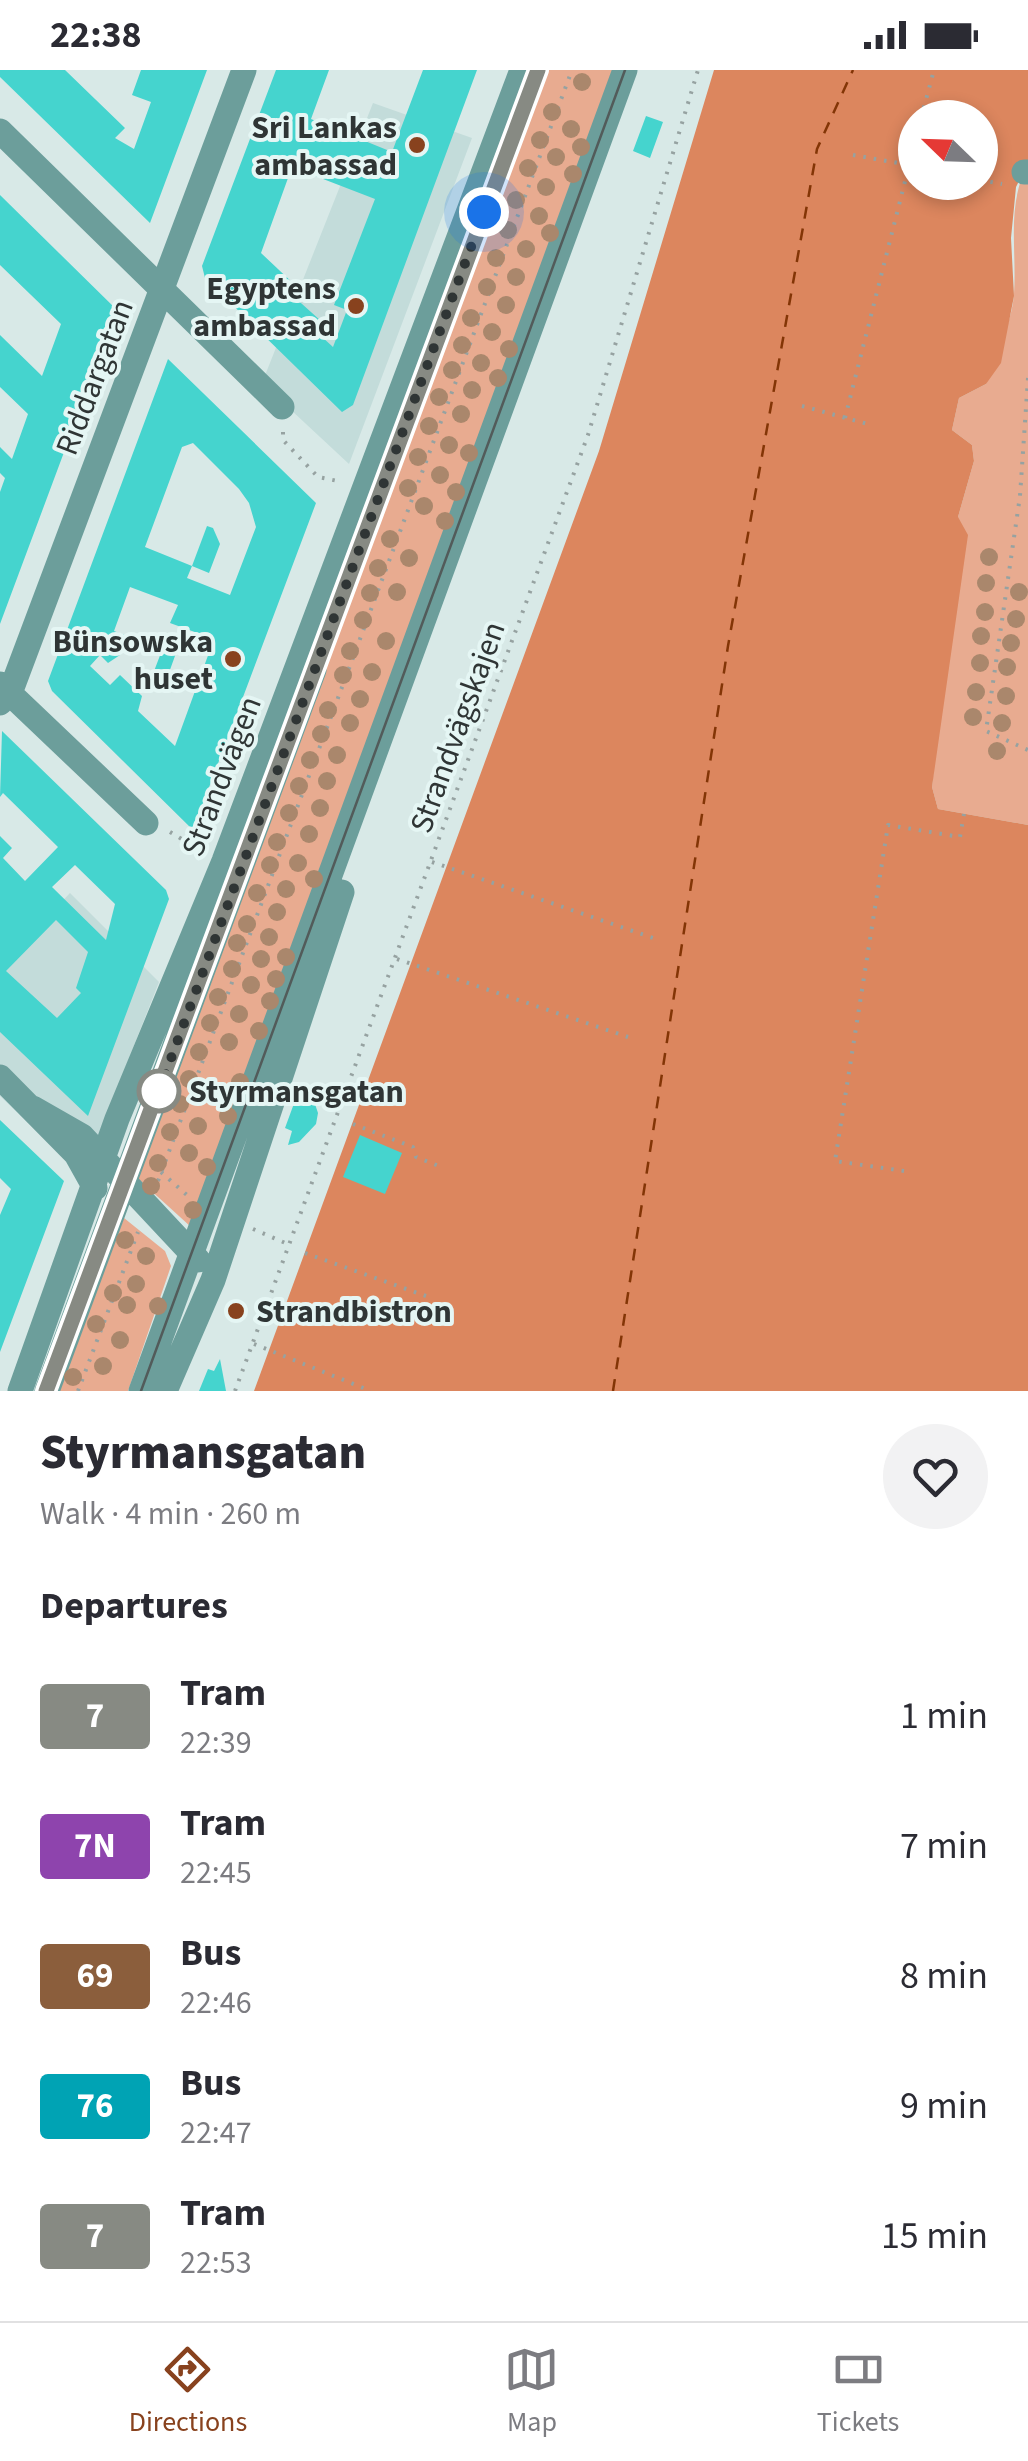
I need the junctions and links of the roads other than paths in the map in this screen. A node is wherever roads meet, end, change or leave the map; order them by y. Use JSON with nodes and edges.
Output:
{"nodes":[{"id":1,"x":244,"y":70,"type":"edge"},
{"id":2,"x":522,"y":70,"type":"edge"},
{"id":3,"x":538,"y":70,"type":"edge"},
{"id":4,"x":625,"y":70,"type":"edge"},
{"id":5,"x":633,"y":70,"type":"edge"},
{"id":6,"x":0,"y":131,"type":"edge"},
{"id":7,"x":162,"y":289,"type":"junction"},
{"id":8,"x":282,"y":407,"type":"road end"},
{"id":9,"x":3,"y":694,"type":"edge"},
{"id":10,"x":146,"y":823,"type":"road end"},
{"id":11,"x":0,"y":1077,"type":"edge"},
{"id":12,"x":33,"y":1108,"type":"junction"},
{"id":13,"x":105,"y":1160,"type":"junction"},
{"id":14,"x":126,"y":1181,"type":"junction"},
{"id":15,"x":95,"y":1188,"type":"junction"},
{"id":16,"x":193,"y":1250,"type":"junction"},
{"id":17,"x":20,"y":1391,"type":"edge"},
{"id":18,"x":46,"y":1391,"type":"edge"},
{"id":19,"x":140,"y":1391,"type":"edge"},
{"id":20,"x":152,"y":1391,"type":"edge"},
{"id":21,"x":166,"y":1391,"type":"edge"}],
"edges":[{"from":1,"to":7,"type":"street","name":"Riddargatan"},
{"from":2,"to":13,"type":"street","name":"Strandvägen"},
{"from":3,"to":14,"type":"street","name":"Strandvägen"},
{"from":4,"to":16,"type":"street"},
{"from":5,"to":21,"type":"street"},
{"from":6,"to":7,"type":"street"},
{"from":7,"to":8,"type":"street"},
{"from":7,"to":9,"type":"street","name":"Riddargatan"},
{"from":9,"to":10,"type":"street"},
{"from":11,"to":12,"type":"street"},
{"from":12,"to":13,"type":"street"},
{"from":12,"to":15,"type":"street"},
{"from":13,"to":14,"type":"street"},
{"from":13,"to":15,"type":"street","name":"Strandvägen"},
{"from":14,"to":16,"type":"street"},
{"from":14,"to":18,"type":"street","name":"Strandvägen"},
{"from":15,"to":17,"type":"street","name":"Strandvägen"},
{"from":16,"to":19,"type":"street"},
{"from":16,"to":20,"type":"street"}]}
